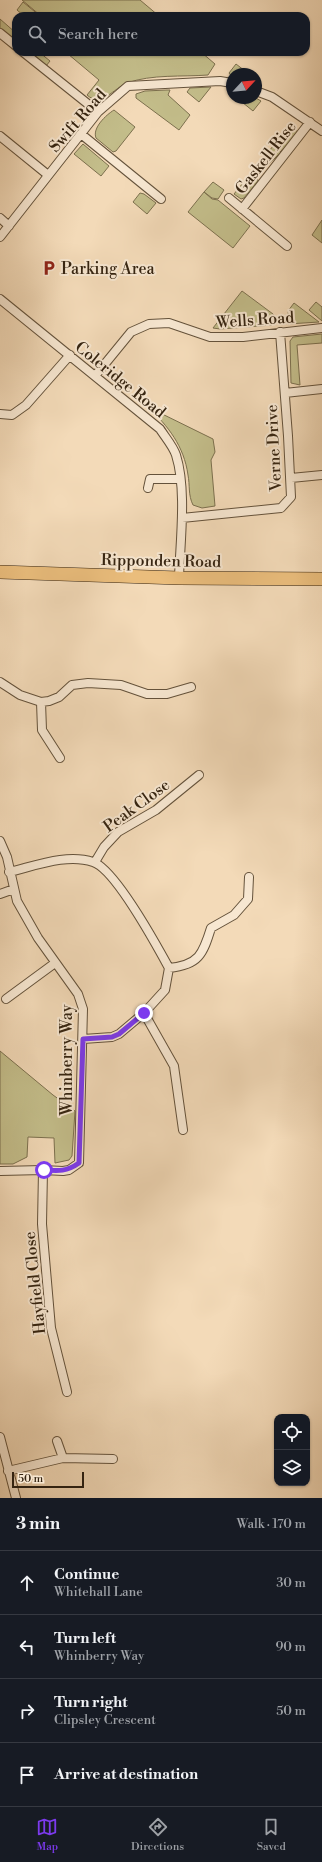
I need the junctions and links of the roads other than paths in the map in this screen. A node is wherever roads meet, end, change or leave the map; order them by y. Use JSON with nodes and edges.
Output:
{"nodes":[{"id":1,"x":0,"y":34,"type":"edge"},
{"id":2,"x":12,"y":43,"type":"edge"},
{"id":3,"x":28,"y":56,"type":"edge"},
{"id":4,"x":226,"y":82,"type":"edge"},
{"id":5,"x":262,"y":93,"type":"edge"},
{"id":6,"x":98,"y":112,"type":"junction"},
{"id":7,"x":310,"y":122,"type":"junction"},
{"id":8,"x":322,"y":131,"type":"edge"},
{"id":9,"x":81,"y":134,"type":"junction"},
{"id":10,"x":0,"y":136,"type":"edge"},
{"id":11,"x":48,"y":175,"type":"junction"},
{"id":12,"x":229,"y":198,"type":"dead end"},
{"id":13,"x":161,"y":199,"type":"dead end"},
{"id":14,"x":242,"y":209,"type":"junction"},
{"id":15,"x":0,"y":218,"type":"edge"},
{"id":16,"x":9,"y":226,"type":"junction"},
{"id":17,"x":0,"y":238,"type":"edge"},
{"id":18,"x":287,"y":246,"type":"dead end"},
{"id":19,"x":0,"y":299,"type":"edge"},
{"id":20,"x":322,"y":328,"type":"edge"},
{"id":21,"x":280,"y":332,"type":"junction"},
{"id":22,"x":70,"y":355,"type":"junction"},
{"id":23,"x":95,"y":376,"type":"junction"},
{"id":24,"x":322,"y":389,"type":"edge"},
{"id":25,"x":285,"y":393,"type":"junction"},
{"id":26,"x":0,"y":414,"type":"edge"},
{"id":27,"x":322,"y":475,"type":"edge"},
{"id":28,"x":290,"y":478,"type":"junction"},
{"id":29,"x":180,"y":479,"type":"junction"},
{"id":30,"x":148,"y":488,"type":"dead end"},
{"id":31,"x":182,"y":518,"type":"junction"},
{"id":32,"x":0,"y":572,"type":"edge"},
{"id":33,"x":178,"y":578,"type":"junction"},
{"id":34,"x":322,"y":579,"type":"edge"},
{"id":35,"x":0,"y":682,"type":"edge"},
{"id":36,"x":191,"y":687,"type":"dead end"},
{"id":37,"x":41,"y":702,"type":"junction"},
{"id":38,"x":60,"y":758,"type":"dead end"},
{"id":39,"x":199,"y":775,"type":"dead end"},
{"id":40,"x":0,"y":841,"type":"edge"},
{"id":41,"x":95,"y":862,"type":"junction"},
{"id":42,"x":9,"y":872,"type":"junction"},
{"id":43,"x":249,"y":877,"type":"dead end"},
{"id":44,"x":14,"y":890,"type":"junction"},
{"id":45,"x":0,"y":894,"type":"edge"},
{"id":46,"x":55,"y":963,"type":"junction"},
{"id":47,"x":169,"y":968,"type":"junction"},
{"id":48,"x":6,"y":999,"type":"dead end"},
{"id":49,"x":144,"y":1013,"type":"junction"},
{"id":50,"x":83,"y":1039,"type":"junction"},
{"id":51,"x":183,"y":1130,"type":"dead end"},
{"id":52,"x":44,"y":1170,"type":"junction"},
{"id":53,"x":0,"y":1171,"type":"edge"},
{"id":54,"x":67,"y":1392,"type":"dead end"},
{"id":55,"x":0,"y":1437,"type":"edge"},
{"id":56,"x":58,"y":1441,"type":"dead end"},
{"id":57,"x":63,"y":1458,"type":"junction"},
{"id":58,"x":113,"y":1459,"type":"dead end"},
{"id":59,"x":8,"y":1471,"type":"junction"},
{"id":60,"x":16,"y":1498,"type":"edge"}],
"edges":[{"from":1,"to":2,"type":"street"},
{"from":3,"to":6,"type":"street"},
{"from":4,"to":6,"type":"street","name":"Swift Road"},
{"from":5,"to":7,"type":"street"},
{"from":6,"to":9,"type":"street","name":"Swift Road"},
{"from":7,"to":8,"type":"street"},
{"from":7,"to":14,"type":"street","name":"Gaskell Rise"},
{"from":9,"to":11,"type":"street","name":"Swift Road"},
{"from":9,"to":13,"type":"street"},
{"from":10,"to":11,"type":"street"},
{"from":11,"to":16,"type":"street","name":"Swift Road"},
{"from":12,"to":14,"type":"street","name":"Gaskell Rise"},
{"from":14,"to":18,"type":"street","name":"Gaskell Rise"},
{"from":15,"to":16,"type":"street"},
{"from":16,"to":17,"type":"street","name":"Swift Road"},
{"from":19,"to":22,"type":"street","name":"Coleridge Road"},
{"from":20,"to":21,"type":"street","name":"Wells Road"},
{"from":21,"to":23,"type":"street","name":"Wells Road"},
{"from":21,"to":25,"type":"street","name":"Verne Drive"},
{"from":22,"to":23,"type":"street","name":"Coleridge Road"},
{"from":22,"to":26,"type":"street"},
{"from":23,"to":29,"type":"street","name":"Coleridge Road"},
{"from":24,"to":25,"type":"street"},
{"from":25,"to":28,"type":"street","name":"Verne Drive"},
{"from":27,"to":28,"type":"street"},
{"from":28,"to":31,"type":"street","name":"Verne Drive"},
{"from":29,"to":30,"type":"street"},
{"from":29,"to":31,"type":"street","name":"Coleridge Road"},
{"from":31,"to":33,"type":"street","name":"Coleridge Road"},
{"from":32,"to":33,"type":"main road","name":"Ripponden Road"},
{"from":33,"to":34,"type":"main road","name":"Ripponden Road"},
{"from":35,"to":37,"type":"street"},
{"from":36,"to":37,"type":"street"},
{"from":37,"to":38,"type":"street"},
{"from":39,"to":41,"type":"street","name":"Peak Close"},
{"from":40,"to":42,"type":"street","name":"Whinberry Way"},
{"from":41,"to":42,"type":"street"},
{"from":41,"to":47,"type":"street"},
{"from":42,"to":44,"type":"street","name":"Whinberry Way"},
{"from":43,"to":47,"type":"street"},
{"from":44,"to":45,"type":"street"},
{"from":44,"to":46,"type":"street","name":"Whinberry Way"},
{"from":46,"to":48,"type":"street"},
{"from":46,"to":50,"type":"street","name":"Whinberry Way"},
{"from":47,"to":49,"type":"street"},
{"from":49,"to":50,"type":"street"},
{"from":49,"to":51,"type":"street"},
{"from":50,"to":52,"type":"street","name":"Whinberry Way"},
{"from":52,"to":53,"type":"street"},
{"from":52,"to":54,"type":"street","name":"Hayfield Close"},
{"from":55,"to":59,"type":"street"},
{"from":56,"to":57,"type":"street"},
{"from":57,"to":58,"type":"street"},
{"from":57,"to":59,"type":"street"},
{"from":59,"to":60,"type":"street"}]}
